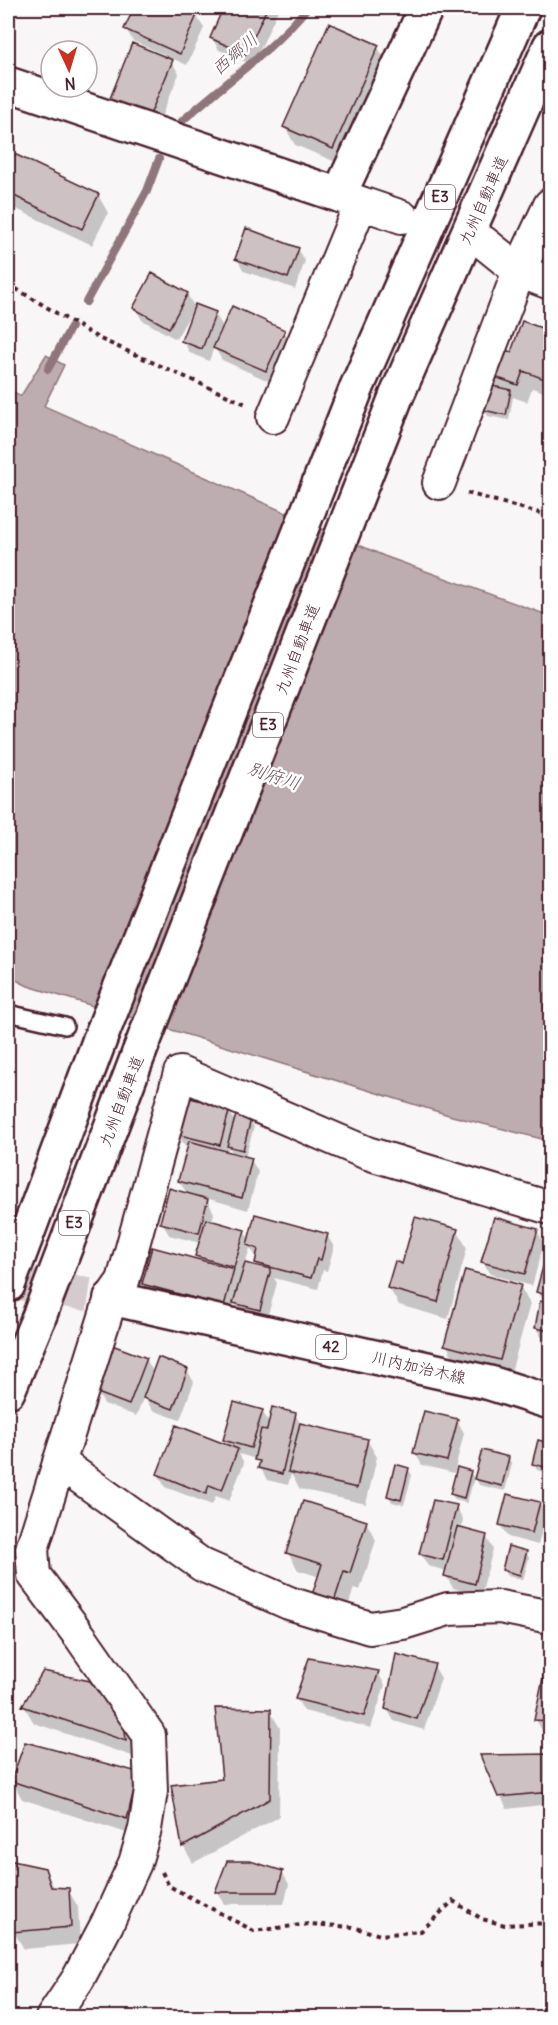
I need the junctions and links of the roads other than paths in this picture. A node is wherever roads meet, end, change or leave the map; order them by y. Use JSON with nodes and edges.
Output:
{"nodes":[{"id":1,"x":426,"y":8,"type":"edge"},
{"id":2,"x":523,"y":8,"type":"edge"},
{"id":3,"x":550,"y":46,"type":"edge"},
{"id":4,"x":8,"y":84,"type":"edge"},
{"id":5,"x":350,"y":199,"type":"junction"},
{"id":6,"x":550,"y":205,"type":"edge"},
{"id":7,"x":402,"y":217,"type":"dead end"},
{"id":8,"x":483,"y":242,"type":"dead end"},
{"id":9,"x":519,"y":271,"type":"junction"},
{"id":10,"x":550,"y":283,"type":"edge"},
{"id":11,"x":273,"y":417,"type":"dead end"},
{"id":12,"x":439,"y":483,"type":"dead end"},
{"id":13,"x":8,"y":1013,"type":"edge"},
{"id":14,"x":64,"y":1026,"type":"dead end"},
{"id":15,"x":550,"y":1208,"type":"edge"},
{"id":16,"x":8,"y":1285,"type":"edge"},
{"id":17,"x":111,"y":1298,"type":"junction"},
{"id":18,"x":8,"y":1392,"type":"edge"},
{"id":19,"x":550,"y":1402,"type":"edge"},
{"id":20,"x":59,"y":1462,"type":"junction"},
{"id":21,"x":550,"y":1617,"type":"edge"},
{"id":22,"x":52,"y":2018,"type":"edge"}],
"edges":[{"from":1,"to":5,"type":"main road"},
{"from":2,"to":16,"type":"main road","number":"E3","bridge":true},
{"from":3,"to":18,"type":"main road","name":"九州自動車道","number":"E3","bridge":true},
{"from":4,"to":5,"type":"main road"},
{"from":5,"to":7,"type":"street"},
{"from":5,"to":11,"type":"street"},
{"from":6,"to":9,"type":"street"},
{"from":8,"to":9,"type":"street"},
{"from":9,"to":10,"type":"street"},
{"from":9,"to":12,"type":"street"},
{"from":13,"to":14,"type":"lane"},
{"from":15,"to":17,"type":"street"},
{"from":17,"to":19,"type":"main road","name":"川内加治木線","number":"42"},
{"from":17,"to":20,"type":"street"},
{"from":20,"to":21,"type":"street"},
{"from":20,"to":22,"type":"street"}]}
